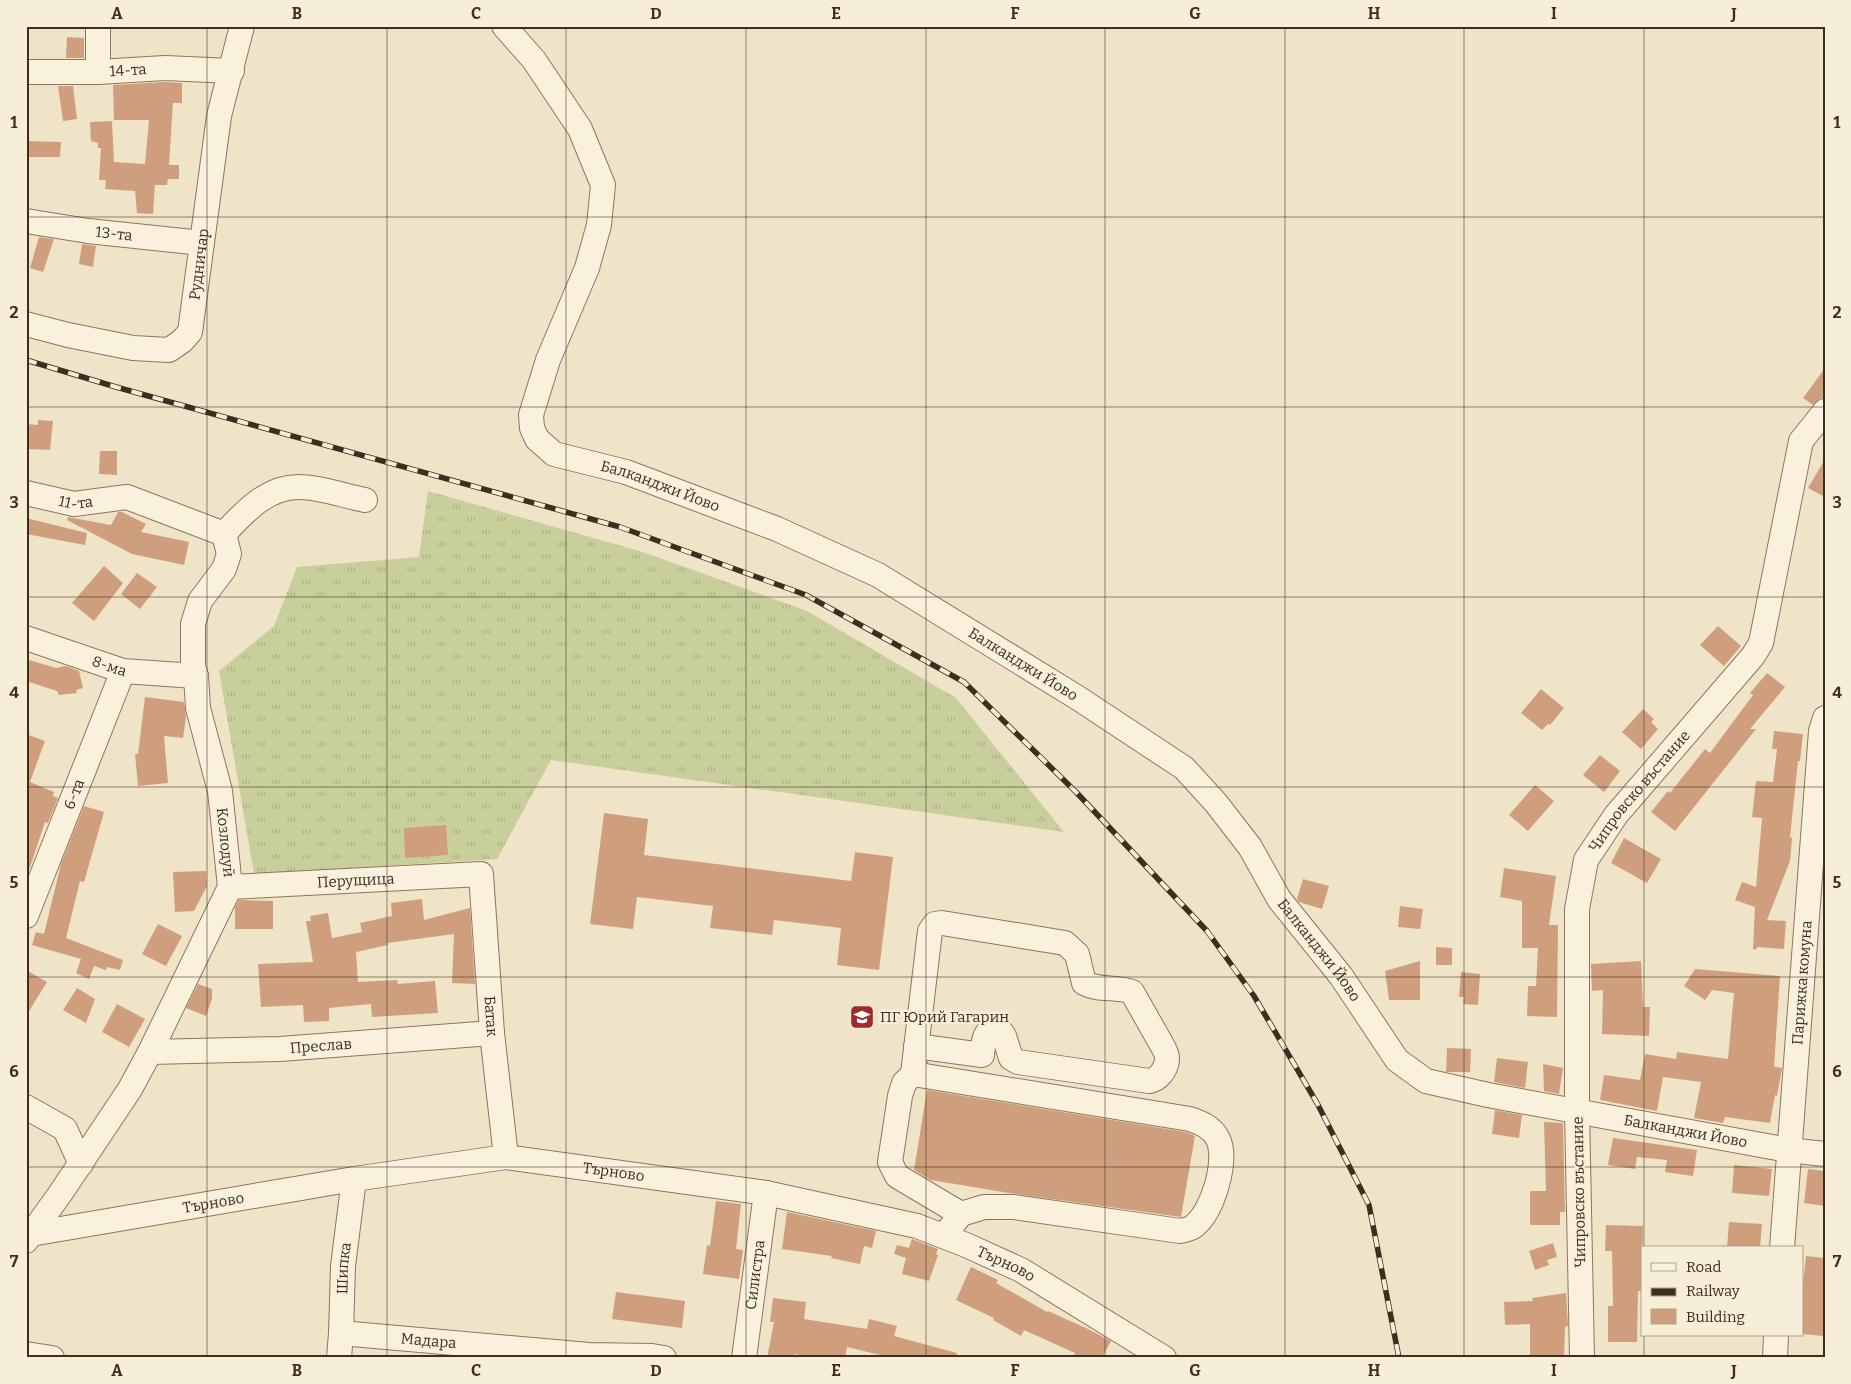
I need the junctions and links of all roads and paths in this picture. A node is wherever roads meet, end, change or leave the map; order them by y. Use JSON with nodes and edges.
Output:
{"nodes":[{"id":1,"x":98,"y":26,"type":"edge"},
{"id":2,"x":242,"y":26,"type":"edge"},
{"id":3,"x":504,"y":26,"type":"edge"},
{"id":4,"x":232,"y":71,"type":"junction"},
{"id":5,"x":26,"y":72,"type":"edge"},
{"id":6,"x":98,"y":72,"type":"junction"},
{"id":7,"x":26,"y":221,"type":"edge"},
{"id":8,"x":202,"y":243,"type":"junction"},
{"id":9,"x":26,"y":324,"type":"edge"},
{"id":10,"x":1825,"y":411,"type":"edge"},
{"id":11,"x":26,"y":493,"type":"edge"},
{"id":12,"x":365,"y":500,"type":"dead end"},
{"id":13,"x":224,"y":534,"type":"junction"},
{"id":14,"x":26,"y":638,"type":"edge"},
{"id":15,"x":122,"y":671,"type":"junction"},
{"id":16,"x":196,"y":676,"type":"junction"},
{"id":17,"x":1825,"y":718,"type":"edge"},
{"id":18,"x":481,"y":874,"type":"joint"},
{"id":19,"x":230,"y":888,"type":"junction"},
{"id":20,"x":27,"y":913,"type":"edge"},
{"id":21,"x":492,"y":1033,"type":"junction"},
{"id":22,"x":916,"y":1046,"type":"junction"},
{"id":23,"x":150,"y":1052,"type":"junction"},
{"id":24,"x":913,"y":1074,"type":"junction"},
{"id":25,"x":26,"y":1108,"type":"edge"},
{"id":26,"x":1577,"y":1111,"type":"junction"},
{"id":27,"x":1788,"y":1150,"type":"junction"},
{"id":28,"x":1825,"y":1154,"type":"edge"},
{"id":29,"x":506,"y":1157,"type":"junction"},
{"id":30,"x":80,"y":1164,"type":"junction"},
{"id":31,"x":354,"y":1179,"type":"junction"},
{"id":32,"x":766,"y":1193,"type":"junction"},
{"id":33,"x":961,"y":1214,"type":"junction"},
{"id":34,"x":944,"y":1236,"type":"junction"},
{"id":35,"x":29,"y":1238,"type":"edge"},
{"id":36,"x":1782,"y":1246,"type":"edge"},
{"id":37,"x":341,"y":1333,"type":"junction"},
{"id":38,"x":1776,"y":1336,"type":"edge"},
{"id":39,"x":26,"y":1354,"type":"edge"},
{"id":40,"x":52,"y":1358,"type":"edge"},
{"id":41,"x":338,"y":1358,"type":"edge"},
{"id":42,"x":664,"y":1358,"type":"edge"},
{"id":43,"x":744,"y":1358,"type":"edge"},
{"id":44,"x":1164,"y":1358,"type":"edge"},
{"id":45,"x":1582,"y":1358,"type":"edge"},
{"id":46,"x":1774,"y":1358,"type":"edge"}],
"edges":[{"from":1,"to":6,"type":"street"},
{"from":2,"to":4,"type":"street","name":"Рудничар"},
{"from":3,"to":26,"type":"street","name":"Балканджи Йово"},
{"from":4,"to":6,"type":"street","name":"14-та"},
{"from":4,"to":8,"type":"street","name":"Рудничар"},
{"from":5,"to":6,"type":"street","name":"14-та"},
{"from":7,"to":8,"type":"street","name":"13-та"},
{"from":8,"to":9,"type":"street","name":"Рудничар"},
{"from":10,"to":26,"type":"street","name":"Чипровско въстание"},
{"from":11,"to":13,"type":"street","name":"11-та"},
{"from":12,"to":13,"type":"street"},
{"from":13,"to":16,"type":"street","name":"Козлодуй"},
{"from":14,"to":15,"type":"street","name":"8-ма"},
{"from":15,"to":16,"type":"street","name":"8-ма"},
{"from":15,"to":20,"type":"street","name":"6-та"},
{"from":16,"to":19,"type":"street","name":"Козлодуй"},
{"from":17,"to":27,"type":"street","name":"Парижка комуна"},
{"from":18,"to":19,"type":"street","name":"Перущица"},
{"from":18,"to":21,"type":"street","name":"Батак"},
{"from":19,"to":23,"type":"street","name":"Козлодуй"},
{"from":21,"to":23,"type":"street","name":"Преслав"},
{"from":21,"to":29,"type":"street","name":"Батак"},
{"from":22,"to":22,"type":"street"},
{"from":22,"to":24,"type":"street"},
{"from":23,"to":30,"type":"street","name":"Козлодуй"},
{"from":24,"to":33,"type":"street"},
{"from":24,"to":33,"type":"street"},
{"from":25,"to":30,"type":"street"},
{"from":26,"to":27,"type":"street","name":"Балканджи Йово"},
{"from":26,"to":45,"type":"street","name":"Чипровско въстание"},
{"from":27,"to":28,"type":"street","name":"Балканджи Йово"},
{"from":27,"to":36,"type":"street","name":"Парижка комуна"},
{"from":29,"to":31,"type":"street","name":"Търново"},
{"from":29,"to":32,"type":"street","name":"Търново"},
{"from":30,"to":35,"type":"street","name":"Козлодуй"},
{"from":31,"to":35,"type":"street","name":"Търново"},
{"from":31,"to":37,"type":"street","name":"Шипка"},
{"from":32,"to":34,"type":"street","name":"Търново"},
{"from":32,"to":43,"type":"street","name":"Силистра"},
{"from":33,"to":34,"type":"street"},
{"from":34,"to":44,"type":"street","name":"Търново"},
{"from":37,"to":41,"type":"street","name":"Шипка"},
{"from":37,"to":42,"type":"street","name":"Мадара"},
{"from":38,"to":46,"type":"street"},
{"from":39,"to":40,"type":"street"}]}
